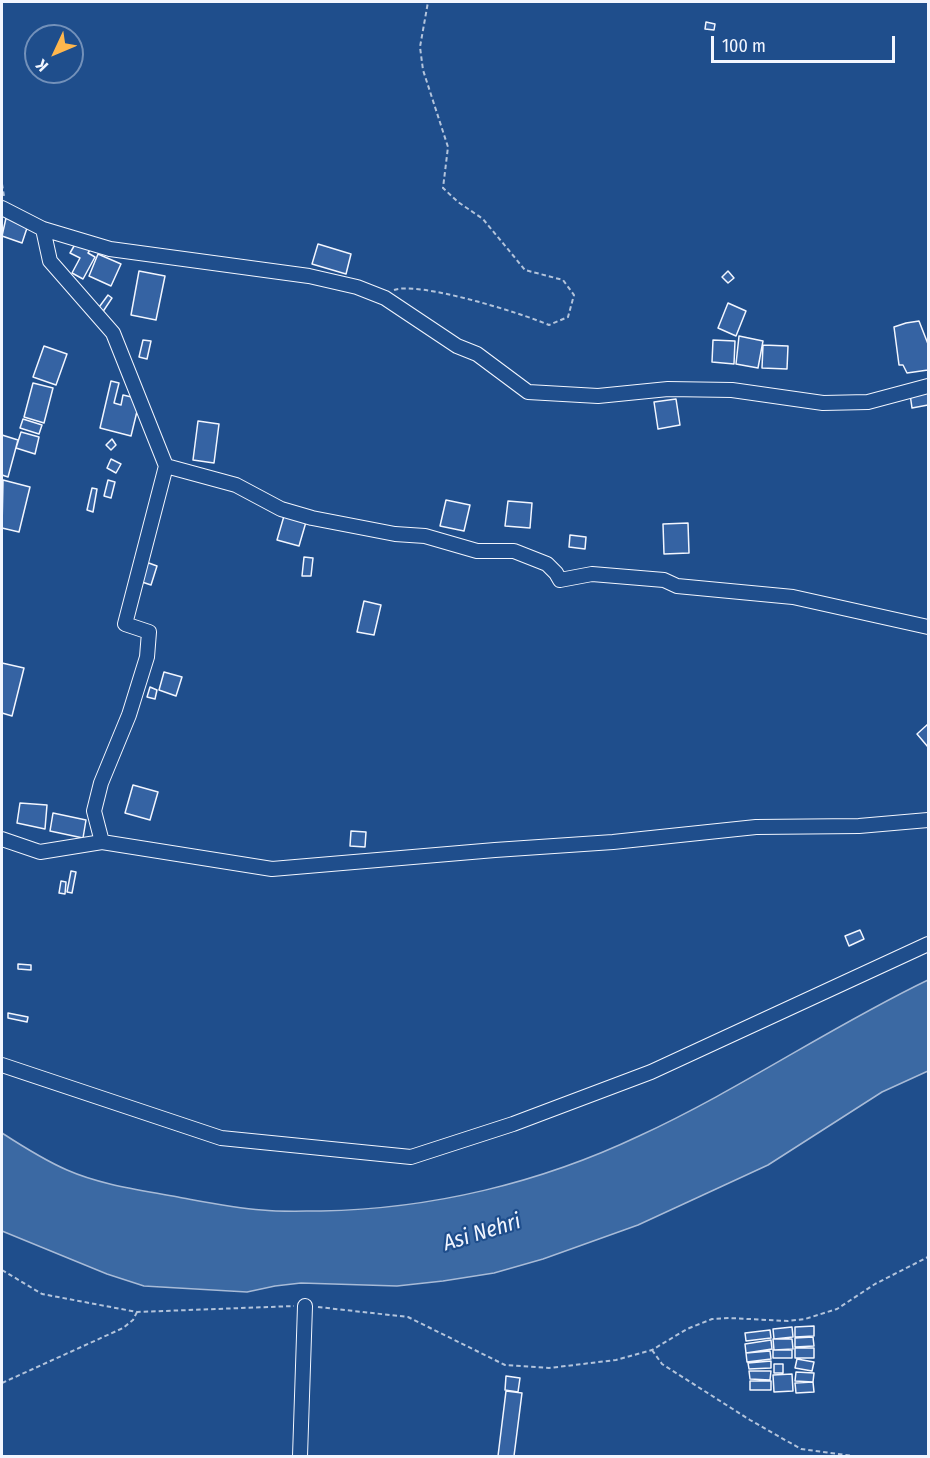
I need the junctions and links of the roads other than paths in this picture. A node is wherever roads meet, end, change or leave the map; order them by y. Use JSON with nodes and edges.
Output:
{"nodes":[{"id":1,"x":2,"y":208,"type":"edge"},
{"id":2,"x":43,"y":229,"type":"junction"},
{"id":3,"x":928,"y":386,"type":"edge"},
{"id":4,"x":166,"y":466,"type":"junction"},
{"id":5,"x":928,"y":627,"type":"edge"},
{"id":6,"x":928,"y":820,"type":"edge"},
{"id":7,"x":2,"y":839,"type":"edge"},
{"id":8,"x":102,"y":842,"type":"junction"},
{"id":9,"x":928,"y":944,"type":"edge"},
{"id":10,"x":2,"y":1065,"type":"edge"},
{"id":11,"x":305,"y":1306,"type":"road end"},
{"id":12,"x":300,"y":1456,"type":"edge"}],
"edges":[{"from":1,"to":2,"type":"street"},
{"from":2,"to":3,"type":"street"},
{"from":2,"to":4,"type":"street"},
{"from":4,"to":5,"type":"street"},
{"from":4,"to":8,"type":"street"},
{"from":6,"to":8,"type":"street"},
{"from":7,"to":8,"type":"street"},
{"from":9,"to":10,"type":"street"},
{"from":11,"to":12,"type":"street"}]}
